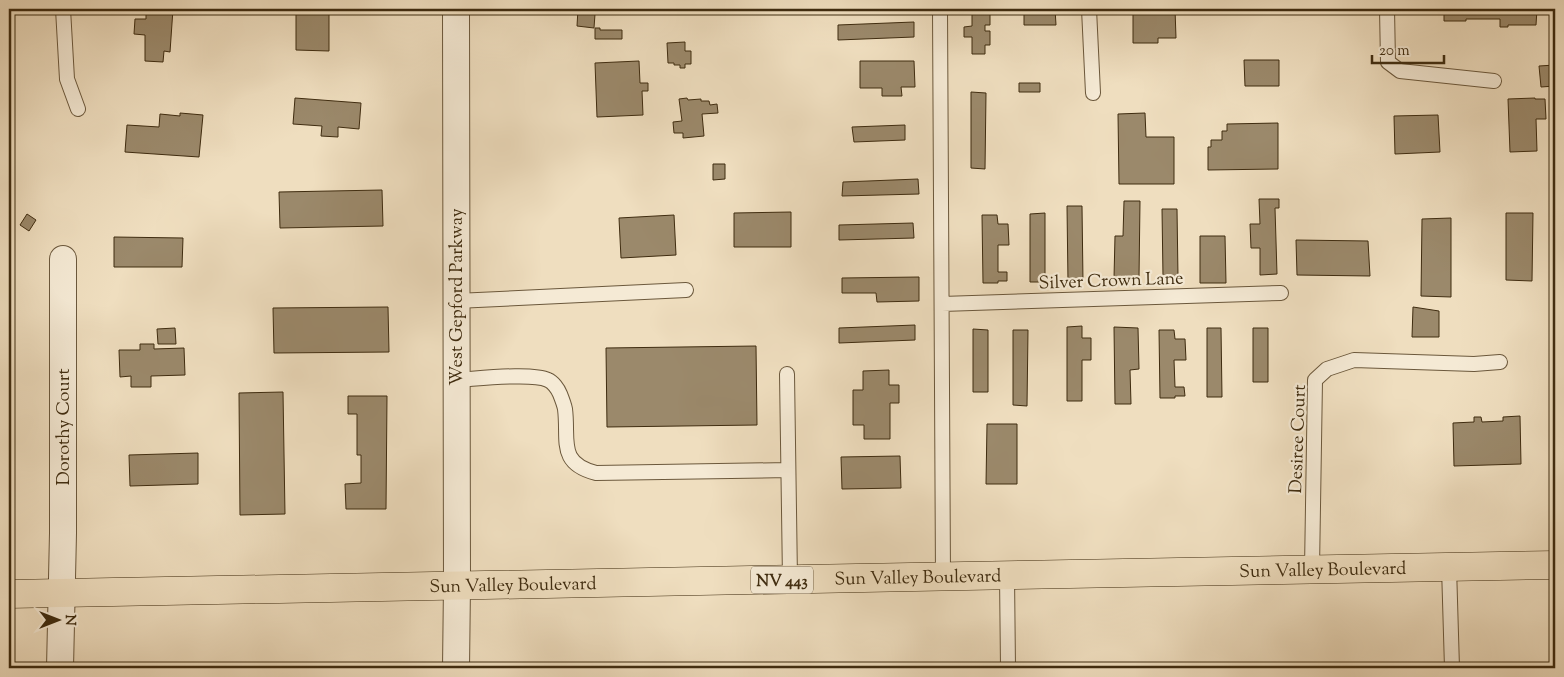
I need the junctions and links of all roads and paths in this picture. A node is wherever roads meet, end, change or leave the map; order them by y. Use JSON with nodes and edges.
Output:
{"nodes":[{"id":1,"x":63,"y":9,"type":"edge"},
{"id":2,"x":456,"y":9,"type":"edge"},
{"id":3,"x":940,"y":9,"type":"edge"},
{"id":4,"x":1089,"y":9,"type":"edge"},
{"id":5,"x":1387,"y":9,"type":"edge"},
{"id":6,"x":1494,"y":81,"type":"dead end"},
{"id":7,"x":1093,"y":92,"type":"dead end"},
{"id":8,"x":78,"y":110,"type":"dead end"},
{"id":9,"x":63,"y":259,"type":"dead end"},
{"id":10,"x":686,"y":290,"type":"dead end"},
{"id":11,"x":1281,"y":293,"type":"dead end"},
{"id":12,"x":456,"y":301,"type":"junction"},
{"id":13,"x":942,"y":304,"type":"junction"},
{"id":14,"x":1500,"y":362,"type":"dead end"},
{"id":15,"x":787,"y":374,"type":"dead end"},
{"id":16,"x":456,"y":380,"type":"junction"},
{"id":17,"x":788,"y":470,"type":"junction"},
{"id":18,"x":1555,"y":565,"type":"edge"},
{"id":19,"x":1449,"y":567,"type":"junction"},
{"id":20,"x":1312,"y":569,"type":"junction"},
{"id":21,"x":1006,"y":576,"type":"junction"},
{"id":22,"x":943,"y":577,"type":"junction"},
{"id":23,"x":790,"y":580,"type":"junction"},
{"id":24,"x":457,"y":585,"type":"junction"},
{"id":25,"x":9,"y":594,"type":"edge"},
{"id":26,"x":61,"y":594,"type":"junction"},
{"id":27,"x":60,"y":668,"type":"edge"},
{"id":28,"x":456,"y":668,"type":"edge"},
{"id":29,"x":1008,"y":668,"type":"edge"},
{"id":30,"x":1452,"y":668,"type":"edge"}],
"edges":[{"from":1,"to":8,"type":"lane"},
{"from":2,"to":12,"type":"street","name":"West Gepford Parkway"},
{"from":3,"to":13,"type":"lane"},
{"from":4,"to":7,"type":"lane"},
{"from":5,"to":6,"type":"lane"},
{"from":9,"to":26,"type":"street","name":"Dorothy Court"},
{"from":10,"to":12,"type":"lane"},
{"from":11,"to":13,"type":"lane","name":"Silver Crown Lane"},
{"from":12,"to":16,"type":"street","name":"West Gepford Parkway"},
{"from":13,"to":22,"type":"lane"},
{"from":14,"to":20,"type":"lane","name":"Desiree Court"},
{"from":15,"to":17,"type":"lane"},
{"from":16,"to":17,"type":"lane"},
{"from":16,"to":24,"type":"street","name":"West Gepford Parkway"},
{"from":17,"to":23,"type":"lane"},
{"from":18,"to":19,"type":"main road","name":"Sun Valley Boulevard","number":"NV 443"},
{"from":19,"to":20,"type":"main road","name":"Sun Valley Boulevard","number":"NV 443"},
{"from":19,"to":30,"type":"lane"},
{"from":20,"to":21,"type":"main road","name":"Sun Valley Boulevard","number":"NV 443"},
{"from":21,"to":22,"type":"main road","name":"Sun Valley Boulevard","number":"NV 443"},
{"from":21,"to":29,"type":"lane"},
{"from":22,"to":23,"type":"main road","name":"Sun Valley Boulevard","number":"NV 443"},
{"from":23,"to":24,"type":"main road","name":"Sun Valley Boulevard","number":"NV 443"},
{"from":24,"to":26,"type":"main road","name":"Sun Valley Boulevard","number":"NV 443"},
{"from":24,"to":28,"type":"street","name":"West Gepford Parkway"},
{"from":25,"to":26,"type":"main road","name":"Sun Valley Boulevard","number":"NV 443"},
{"from":26,"to":27,"type":"street","name":"Dorothy Court"}]}
